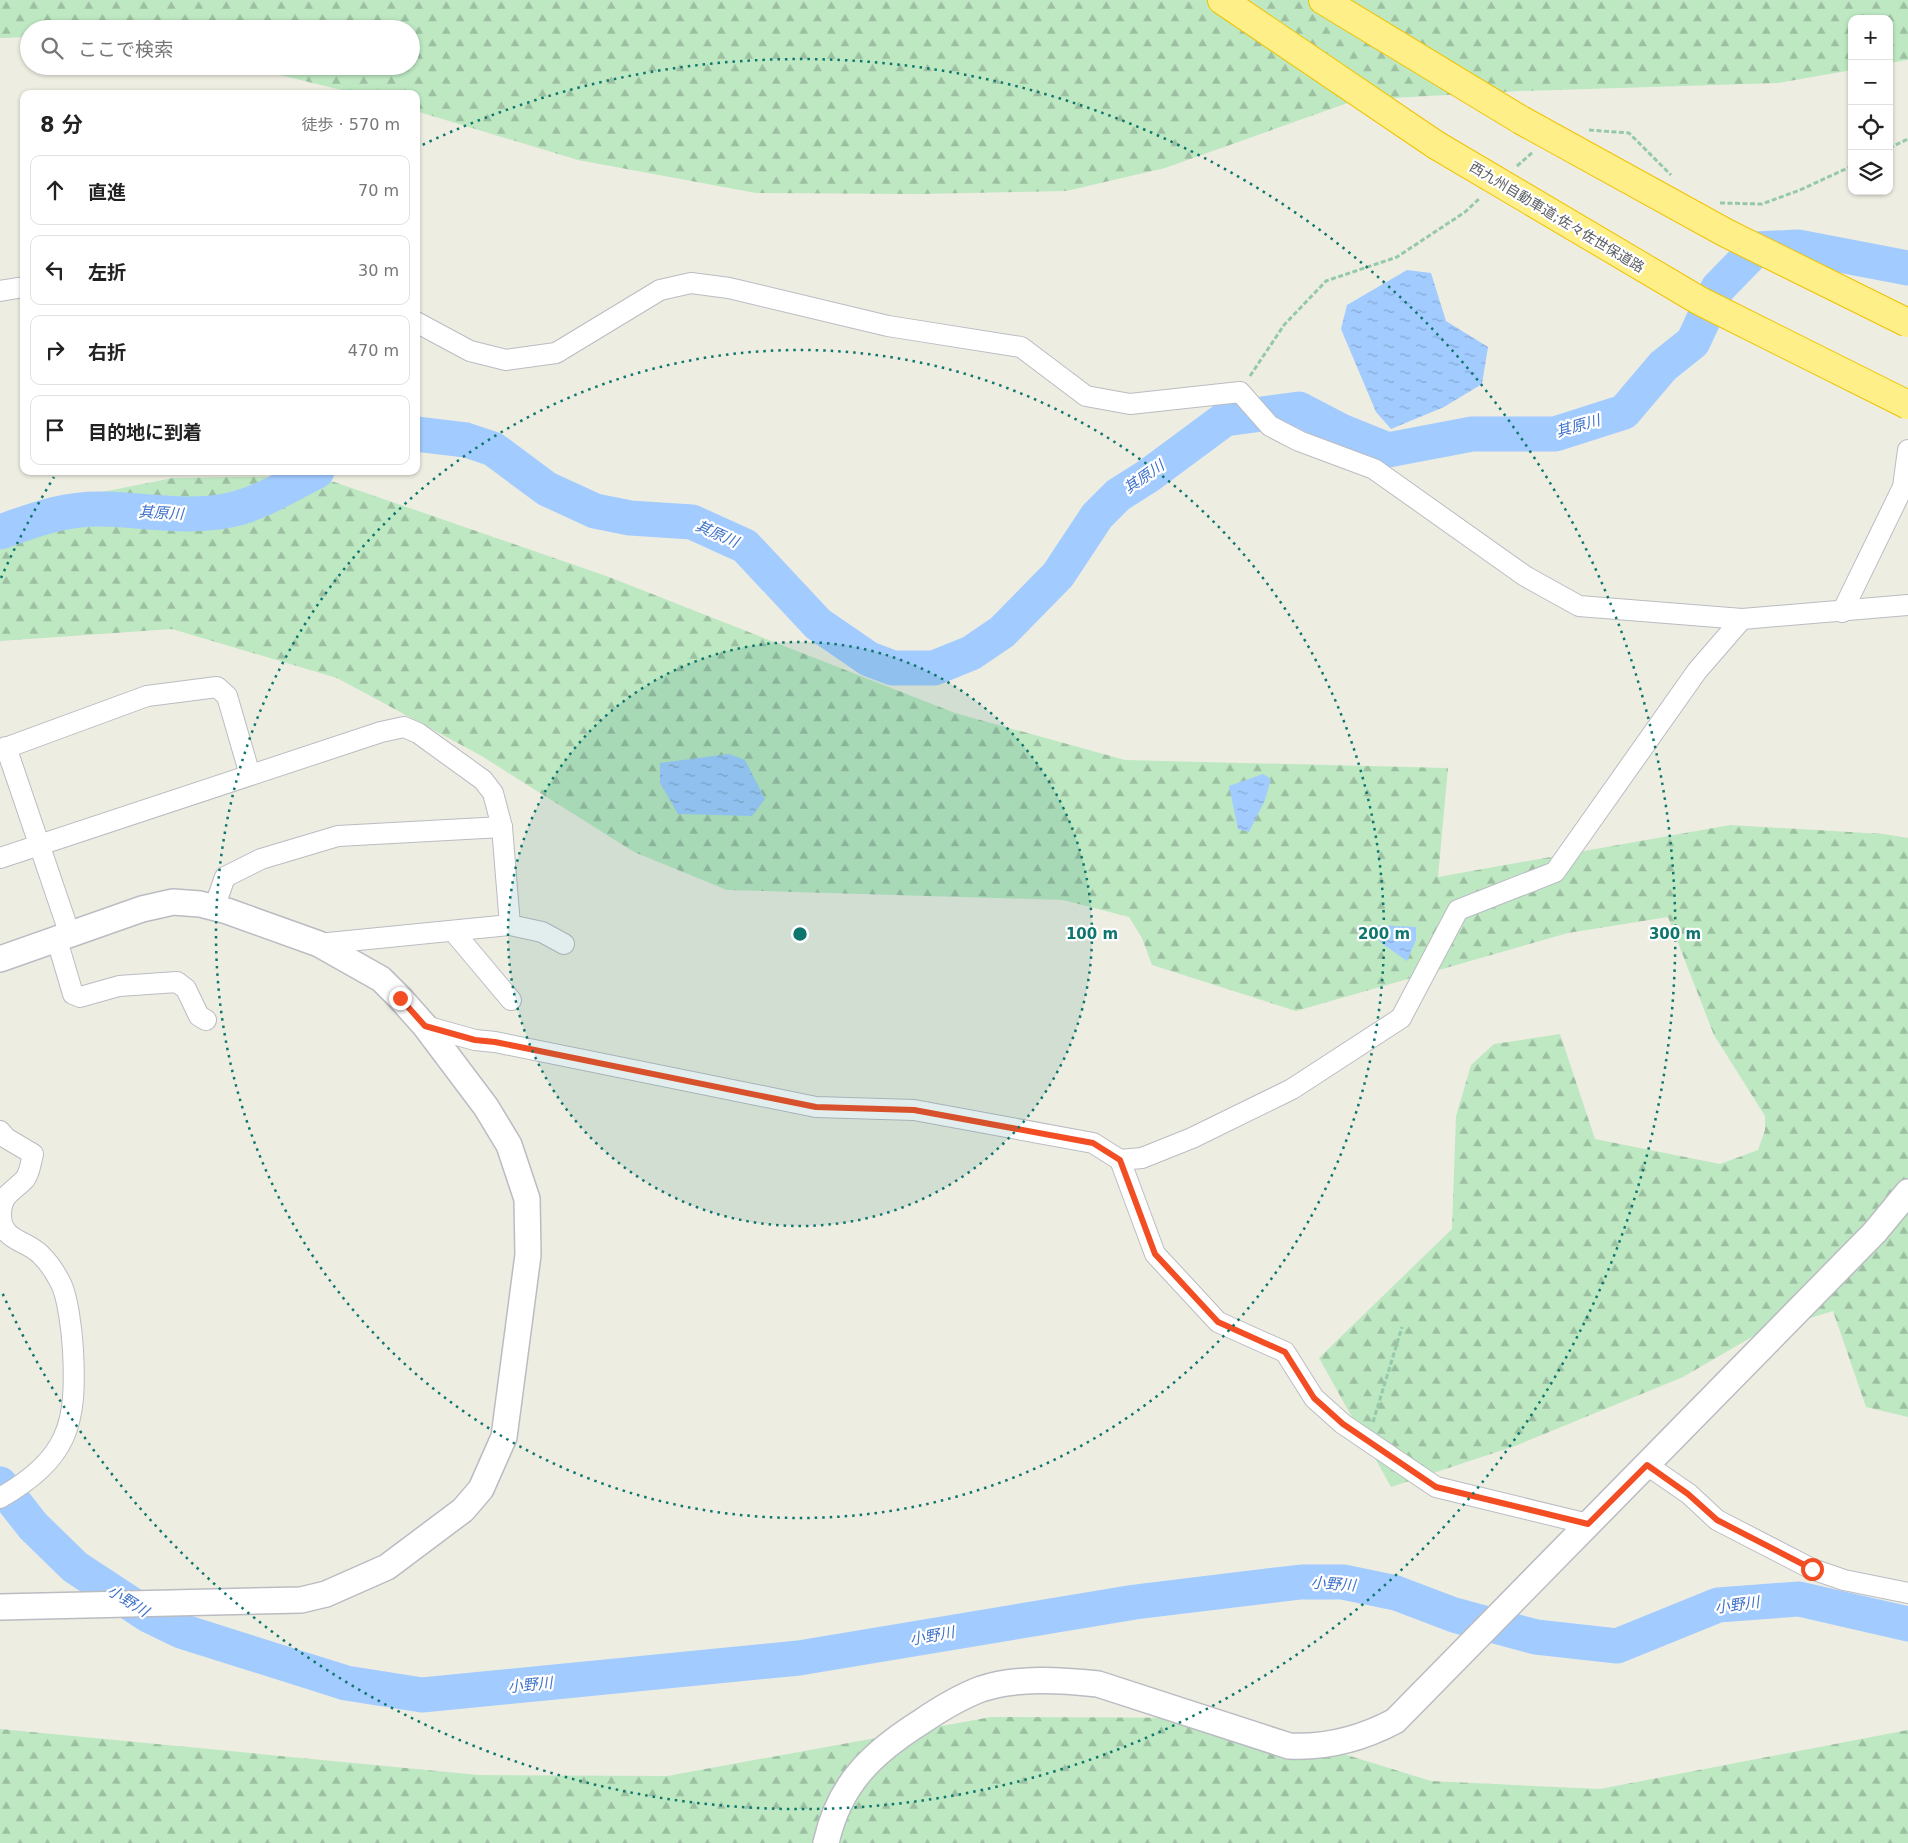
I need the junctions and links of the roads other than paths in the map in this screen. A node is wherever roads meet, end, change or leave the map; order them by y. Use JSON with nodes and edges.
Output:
{"nodes":[{"id":1,"x":1222,"y":0,"type":"edge"},
{"id":2,"x":1323,"y":0,"type":"edge"},
{"id":3,"x":20,"y":288,"type":"edge"},
{"id":4,"x":0,"y":291,"type":"edge"},
{"id":5,"x":1908,"y":323,"type":"edge"},
{"id":6,"x":420,"y":324,"type":"edge"},
{"id":7,"x":1908,"y":405,"type":"edge"},
{"id":8,"x":1908,"y":450,"type":"edge"},
{"id":9,"x":1908,"y":605,"type":"edge"},
{"id":10,"x":1842,"y":612,"type":"junction"},
{"id":11,"x":1742,"y":619,"type":"junction"},
{"id":12,"x":3,"y":748,"type":"edge"},
{"id":13,"x":250,"y":775,"type":"junction"},
{"id":14,"x":502,"y":827,"type":"junction"},
{"id":15,"x":38,"y":845,"type":"junction"},
{"id":16,"x":0,"y":858,"type":"edge"},
{"id":17,"x":214,"y":908,"type":"junction"},
{"id":18,"x":510,"y":925,"type":"junction"},
{"id":19,"x":452,"y":930,"type":"junction"},
{"id":20,"x":63,"y":938,"type":"junction"},
{"id":21,"x":318,"y":944,"type":"junction"},
{"id":22,"x":564,"y":944,"type":"dead end"},
{"id":23,"x":0,"y":959,"type":"edge"},
{"id":24,"x":511,"y":1000,"type":"dead end"},
{"id":25,"x":206,"y":1020,"type":"dead end"},
{"id":26,"x":425,"y":1026,"type":"junction"},
{"id":27,"x":0,"y":1131,"type":"edge"},
{"id":28,"x":1120,"y":1160,"type":"junction"},
{"id":29,"x":1908,"y":1192,"type":"edge"},
{"id":30,"x":1647,"y":1465,"type":"junction"},
{"id":31,"x":0,"y":1498,"type":"edge"},
{"id":32,"x":1588,"y":1524,"type":"junction"},
{"id":33,"x":1908,"y":1594,"type":"edge"},
{"id":34,"x":0,"y":1607,"type":"edge"},
{"id":35,"x":826,"y":1843,"type":"edge"}],
"edges":[{"from":1,"to":7,"type":"highway","name":"西九州自動車道;佐々佐世保道路","bridge":true},
{"from":2,"to":5,"type":"highway","bridge":true},
{"from":3,"to":4,"type":"street"},
{"from":6,"to":11,"type":"street"},
{"from":8,"to":10,"type":"street"},
{"from":9,"to":10,"type":"street"},
{"from":10,"to":11,"type":"street"},
{"from":11,"to":28,"type":"street"},
{"from":12,"to":13,"type":"street"},
{"from":12,"to":15,"type":"street"},
{"from":13,"to":14,"type":"street"},
{"from":13,"to":15,"type":"street"},
{"from":14,"to":17,"type":"street"},
{"from":14,"to":18,"type":"street"},
{"from":15,"to":16,"type":"street"},
{"from":15,"to":20,"type":"street"},
{"from":17,"to":20,"type":"street"},
{"from":17,"to":21,"type":"street"},
{"from":18,"to":19,"type":"street"},
{"from":18,"to":22,"type":"street"},
{"from":19,"to":21,"type":"street"},
{"from":19,"to":24,"type":"street"},
{"from":20,"to":23,"type":"street"},
{"from":20,"to":25,"type":"street"},
{"from":21,"to":26,"type":"street"},
{"from":26,"to":28,"type":"street"},
{"from":26,"to":34,"type":"street"},
{"from":27,"to":31,"type":"street"},
{"from":28,"to":32,"type":"street"},
{"from":29,"to":30,"type":"street"},
{"from":30,"to":32,"type":"street"},
{"from":30,"to":33,"type":"street"},
{"from":32,"to":35,"type":"street"}]}
